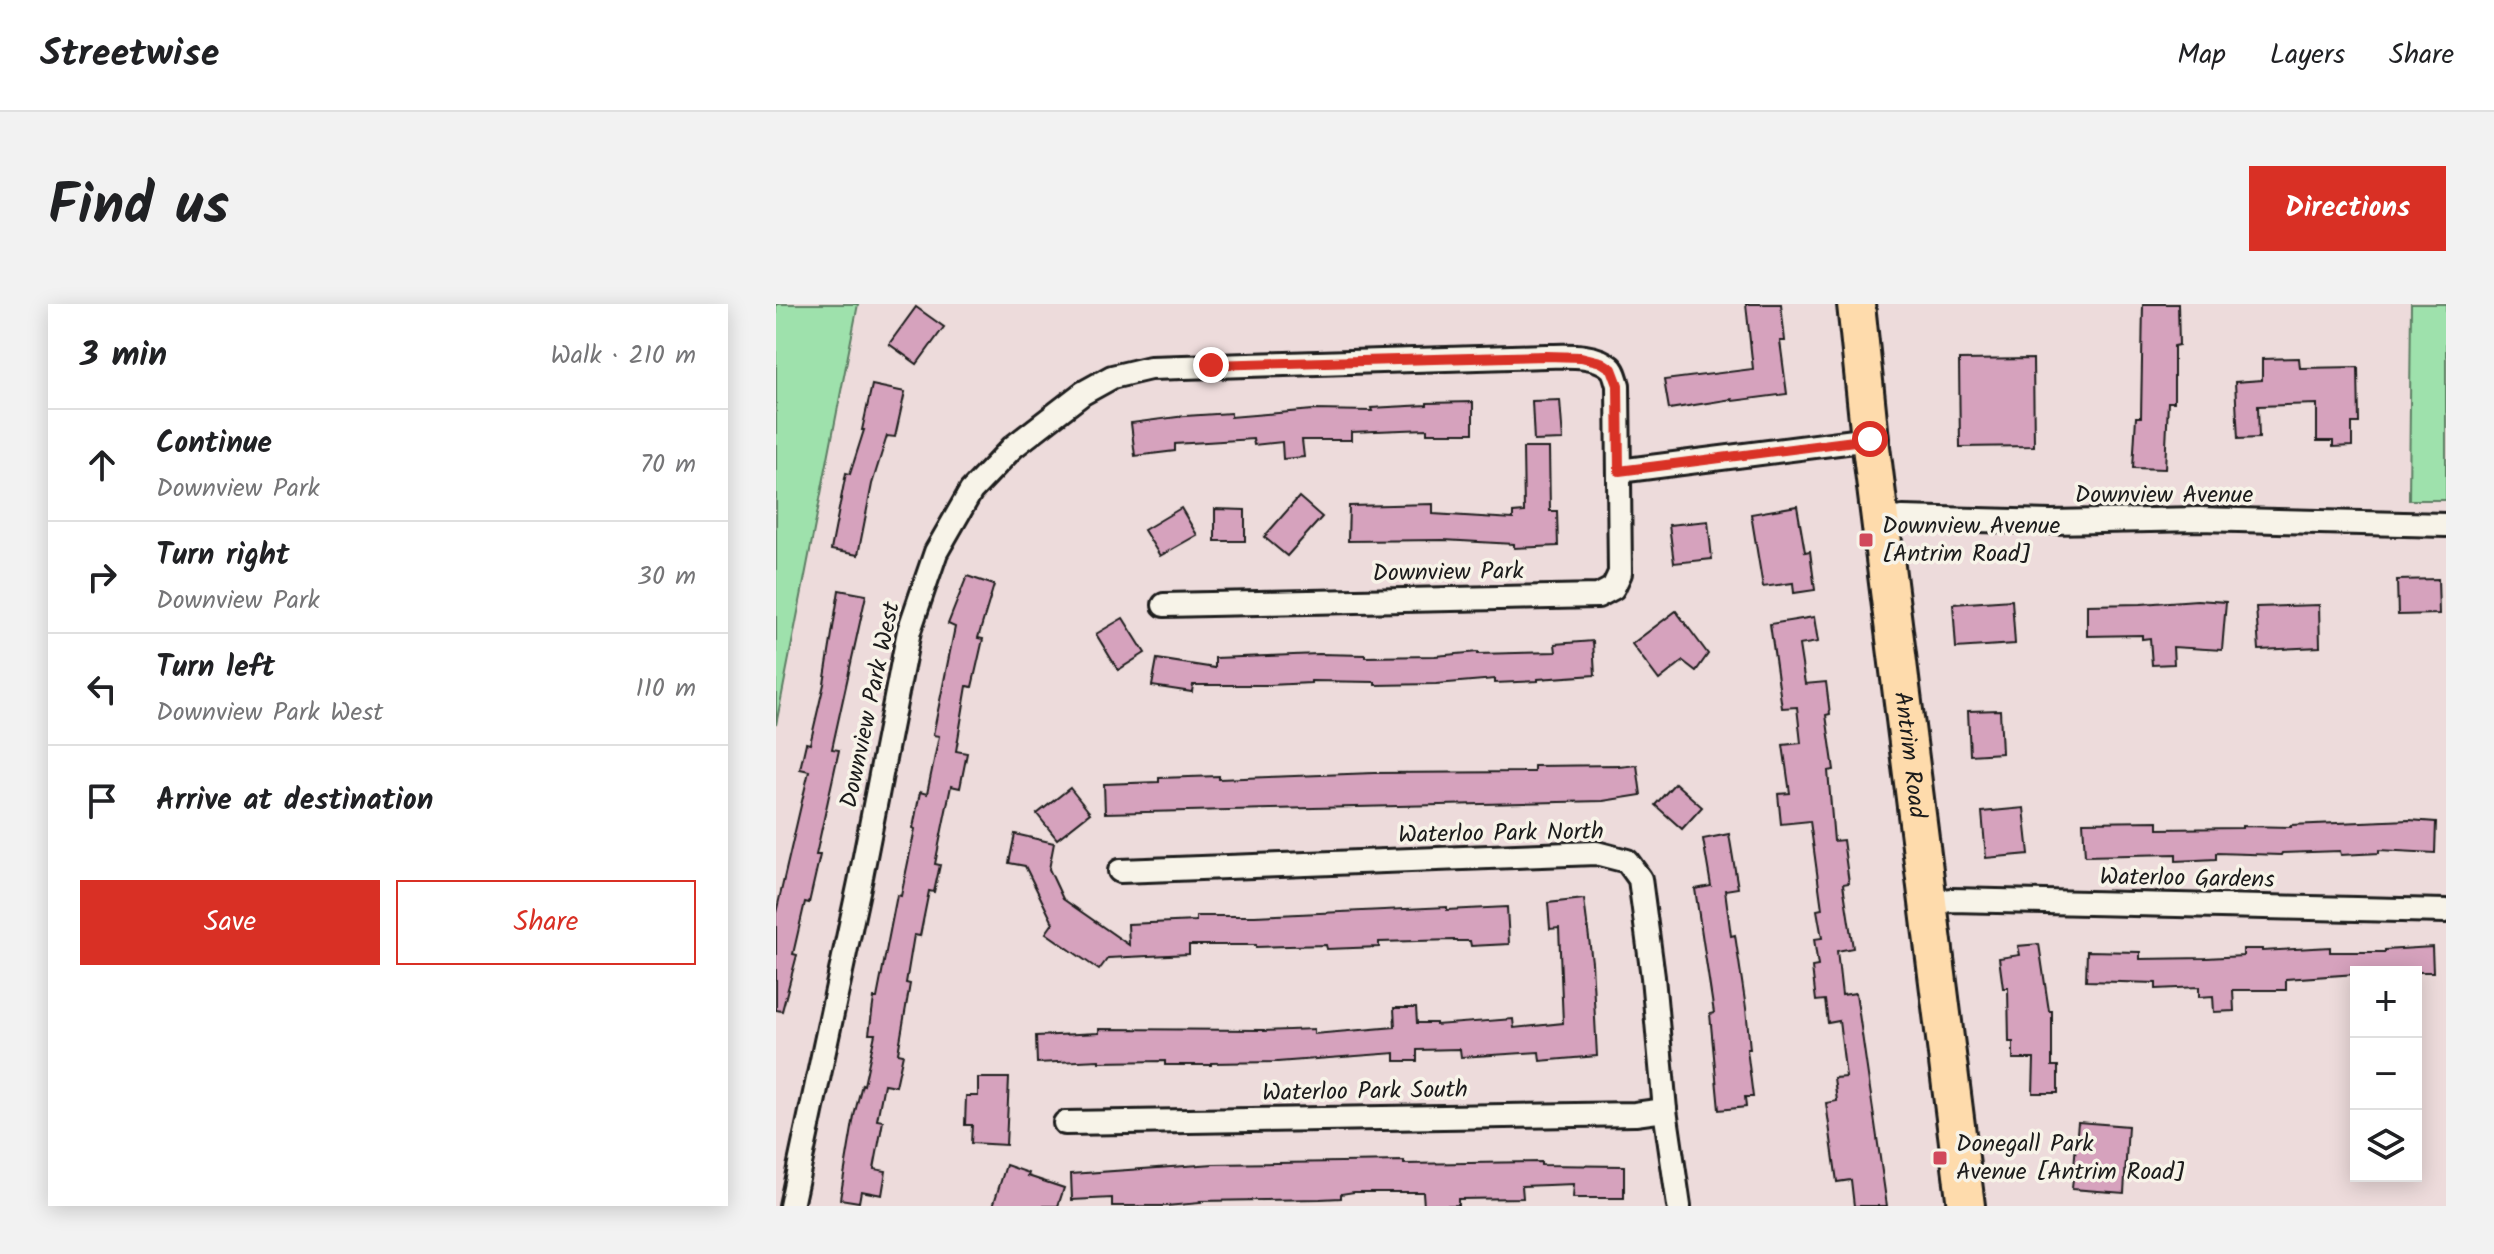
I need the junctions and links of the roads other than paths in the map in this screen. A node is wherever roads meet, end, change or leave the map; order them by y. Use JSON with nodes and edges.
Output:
{"nodes":[{"id":1,"x":1856,"y":304,"type":"edge"},
{"id":2,"x":1618,"y":385,"type":"joint"},
{"id":3,"x":1870,"y":439,"type":"junction"},
{"id":4,"x":1619,"y":471,"type":"junction"},
{"id":5,"x":1881,"y":521,"type":"junction"},
{"id":6,"x":2446,"y":525,"type":"edge"},
{"id":7,"x":1164,"y":605,"type":"dead end"},
{"id":8,"x":1120,"y":871,"type":"dead end"},
{"id":9,"x":1928,"y":904,"type":"junction"},
{"id":10,"x":2446,"y":911,"type":"edge"},
{"id":11,"x":1665,"y":1110,"type":"junction"},
{"id":12,"x":1065,"y":1123,"type":"dead end"},
{"id":13,"x":791,"y":1206,"type":"edge"},
{"id":14,"x":1679,"y":1206,"type":"edge"},
{"id":15,"x":1966,"y":1206,"type":"edge"}],
"edges":[{"from":1,"to":3,"type":"main road","name":"Antrim Road"},
{"from":2,"to":4,"type":"street","name":"Downview Park"},
{"from":2,"to":13,"type":"street","name":"Downview Park West"},
{"from":3,"to":4,"type":"street"},
{"from":3,"to":5,"type":"main road","name":"Antrim Road"},
{"from":4,"to":7,"type":"street","name":"Downview Park"},
{"from":5,"to":6,"type":"street","name":"Downview Avenue"},
{"from":5,"to":9,"type":"main road","name":"Antrim Road"},
{"from":8,"to":11,"type":"street","name":"Waterloo Park North"},
{"from":9,"to":10,"type":"street","name":"Waterloo Gardens"},
{"from":9,"to":15,"type":"main road","name":"Antrim Road"},
{"from":11,"to":12,"type":"street","name":"Waterloo Park South"},
{"from":11,"to":14,"type":"street","name":"Waterloo Park North"}]}
